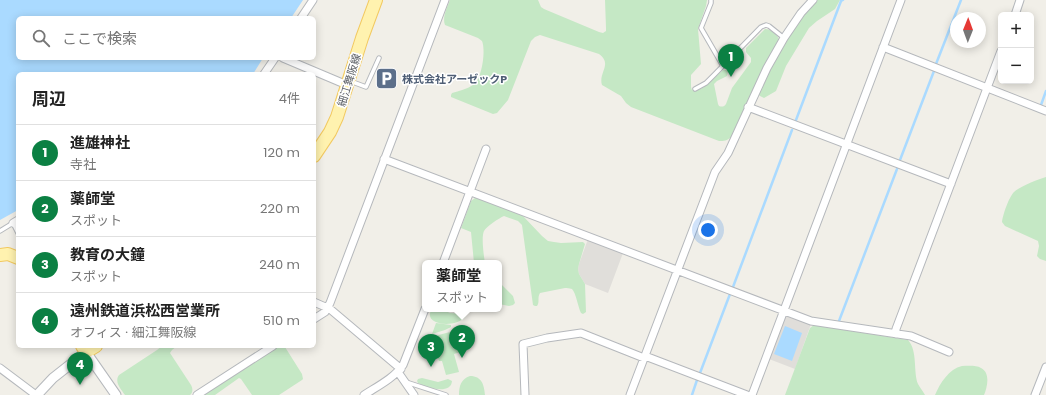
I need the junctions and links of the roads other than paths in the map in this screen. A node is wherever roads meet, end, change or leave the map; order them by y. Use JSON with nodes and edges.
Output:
{"nodes":[{"id":1,"x":313,"y":0,"type":"edge"},
{"id":2,"x":376,"y":0,"type":"edge"},
{"id":3,"x":445,"y":0,"type":"edge"},
{"id":4,"x":711,"y":0,"type":"edge"},
{"id":5,"x":813,"y":0,"type":"edge"},
{"id":6,"x":901,"y":0,"type":"edge"},
{"id":7,"x":1020,"y":0,"type":"edge"},
{"id":8,"x":1016,"y":12,"type":"edge"},
{"id":9,"x":303,"y":16,"type":"edge"},
{"id":10,"x":784,"y":38,"type":"junction"},
{"id":11,"x":883,"y":47,"type":"junction"},
{"id":12,"x":379,"y":58,"type":"dead end"},
{"id":13,"x":998,"y":59,"type":"edge"},
{"id":14,"x":274,"y":60,"type":"edge"},
{"id":15,"x":287,"y":60,"type":"edge"},
{"id":16,"x":723,"y":66,"type":"junction"},
{"id":17,"x":265,"y":72,"type":"edge"},
{"id":18,"x":348,"y":83,"type":"junction"},
{"id":19,"x":987,"y":88,"type":"junction"},
{"id":20,"x":695,"y":89,"type":"dead end"},
{"id":21,"x":748,"y":108,"type":"junction"},
{"id":22,"x":1046,"y":111,"type":"edge"},
{"id":23,"x":846,"y":145,"type":"junction"},
{"id":24,"x":486,"y":149,"type":"dead end"},
{"id":25,"x":316,"y":153,"type":"edge"},
{"id":26,"x":384,"y":159,"type":"junction"},
{"id":27,"x":951,"y":184,"type":"junction"},
{"id":28,"x":470,"y":192,"type":"junction"},
{"id":29,"x":15,"y":221,"type":"edge"},
{"id":30,"x":0,"y":230,"type":"edge"},
{"id":31,"x":0,"y":255,"type":"edge"},
{"id":32,"x":16,"y":257,"type":"edge"},
{"id":33,"x":444,"y":260,"type":"edge"},
{"id":34,"x":677,"y":270,"type":"junction"},
{"id":35,"x":316,"y":303,"type":"edge"},
{"id":36,"x":327,"y":308,"type":"junction"},
{"id":37,"x":784,"y":310,"type":"junction"},
{"id":38,"x":424,"y":312,"type":"edge"},
{"id":39,"x":316,"y":318,"type":"edge"},
{"id":40,"x":896,"y":334,"type":"junction"},
{"id":41,"x":88,"y":348,"type":"edge"},
{"id":42,"x":270,"y":348,"type":"edge"},
{"id":43,"x":948,"y":352,"type":"dead end"},
{"id":44,"x":644,"y":357,"type":"junction"},
{"id":45,"x":1046,"y":367,"type":"edge"},
{"id":46,"x":0,"y":368,"type":"edge"},
{"id":47,"x":399,"y":370,"type":"junction"},
{"id":48,"x":405,"y":382,"type":"junction"},
{"id":49,"x":37,"y":395,"type":"edge"},
{"id":50,"x":116,"y":395,"type":"edge"},
{"id":51,"x":197,"y":395,"type":"edge"},
{"id":52,"x":364,"y":395,"type":"edge"},
{"id":53,"x":414,"y":395,"type":"edge"},
{"id":54,"x":446,"y":395,"type":"edge"},
{"id":55,"x":525,"y":395,"type":"edge"},
{"id":56,"x":630,"y":395,"type":"edge"},
{"id":57,"x":747,"y":395,"type":"edge"},
{"id":58,"x":752,"y":395,"type":"edge"},
{"id":59,"x":1035,"y":395,"type":"edge"}],
"edges":[{"from":1,"to":9,"type":"street"},
{"from":2,"to":18,"type":"main road","name":"細江舞阪線"},
{"from":3,"to":26,"type":"street"},
{"from":4,"to":16,"type":"lane"},
{"from":5,"to":10,"type":"street"},
{"from":6,"to":11,"type":"street"},
{"from":7,"to":8,"type":"street"},
{"from":10,"to":16,"type":"lane"},
{"from":10,"to":21,"type":"street"},
{"from":11,"to":19,"type":"street"},
{"from":11,"to":23,"type":"street"},
{"from":12,"to":18,"type":"lane"},
{"from":13,"to":19,"type":"street"},
{"from":14,"to":17,"type":"street"},
{"from":15,"to":18,"type":"street"},
{"from":16,"to":20,"type":"lane"},
{"from":18,"to":25,"type":"main road","name":"細江舞阪線"},
{"from":19,"to":22,"type":"street"},
{"from":19,"to":27,"type":"street"},
{"from":21,"to":23,"type":"street"},
{"from":21,"to":34,"type":"street"},
{"from":23,"to":27,"type":"street"},
{"from":23,"to":37,"type":"street"},
{"from":24,"to":28,"type":"street"},
{"from":26,"to":28,"type":"street"},
{"from":26,"to":36,"type":"street"},
{"from":27,"to":40,"type":"street"},
{"from":28,"to":33,"type":"street"},
{"from":28,"to":34,"type":"street"},
{"from":29,"to":30,"type":"lane"},
{"from":31,"to":32,"type":"main road"},
{"from":34,"to":37,"type":"street"},
{"from":34,"to":44,"type":"street"},
{"from":35,"to":36,"type":"street"},
{"from":36,"to":39,"type":"street"},
{"from":36,"to":47,"type":"street"},
{"from":37,"to":40,"type":"street"},
{"from":37,"to":58,"type":"street"},
{"from":38,"to":47,"type":"street"},
{"from":40,"to":43,"type":"street"},
{"from":41,"to":49,"type":"street"},
{"from":41,"to":50,"type":"street"},
{"from":42,"to":51,"type":"street"},
{"from":44,"to":55,"type":"street"},
{"from":44,"to":56,"type":"street"},
{"from":44,"to":57,"type":"street"},
{"from":45,"to":59,"type":"street"},
{"from":46,"to":49,"type":"street"},
{"from":47,"to":48,"type":"street"},
{"from":47,"to":52,"type":"street"},
{"from":48,"to":53,"type":"street"},
{"from":48,"to":54,"type":"lane"}]}
